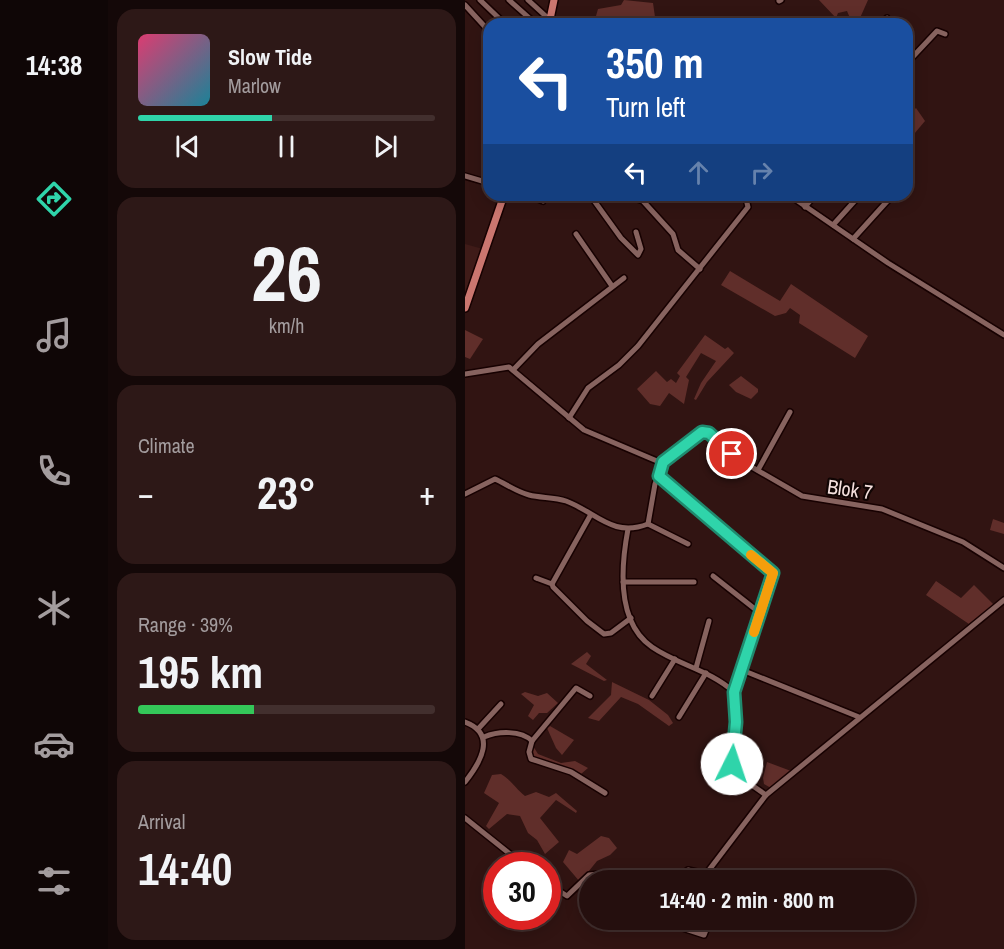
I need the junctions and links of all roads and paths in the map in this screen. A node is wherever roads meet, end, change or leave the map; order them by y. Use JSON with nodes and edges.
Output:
{"nodes":[{"id":1,"x":480,"y":0,"type":"edge"},
{"id":2,"x":509,"y":0,"type":"edge"},
{"id":3,"x":528,"y":0,"type":"edge"},
{"id":4,"x":554,"y":0,"type":"edge"},
{"id":5,"x":465,"y":5,"type":"edge"},
{"id":6,"x":499,"y":18,"type":"edge"},
{"id":7,"x":529,"y":18,"type":"edge"},
{"id":8,"x":545,"y":18,"type":"edge"},
{"id":9,"x":550,"y":18,"type":"edge"},
{"id":10,"x":483,"y":25,"type":"edge"},
{"id":11,"x":945,"y":33,"type":"dead end"},
{"id":12,"x":913,"y":57,"type":"edge"},
{"id":13,"x":465,"y":176,"type":"edge"},
{"id":14,"x":483,"y":181,"type":"edge"},
{"id":15,"x":502,"y":201,"type":"edge"},
{"id":16,"x":594,"y":201,"type":"edge"},
{"id":17,"x":642,"y":201,"type":"edge"},
{"id":18,"x":746,"y":201,"type":"edge"},
{"id":19,"x":797,"y":201,"type":"edge"},
{"id":20,"x":810,"y":201,"type":"edge"},
{"id":21,"x":855,"y":201,"type":"edge"},
{"id":22,"x":887,"y":201,"type":"edge"},
{"id":23,"x":805,"y":207,"type":"junction"},
{"id":24,"x":833,"y":225,"type":"junction"},
{"id":25,"x":636,"y":232,"type":"dead end"},
{"id":26,"x":576,"y":234,"type":"dead end"},
{"id":27,"x":853,"y":239,"type":"junction"},
{"id":28,"x":700,"y":269,"type":"junction"},
{"id":29,"x":624,"y":278,"type":"dead end"},
{"id":30,"x":612,"y":286,"type":"junction"},
{"id":31,"x":466,"y":305,"type":"edge"},
{"id":32,"x":1004,"y":335,"type":"edge"},
{"id":33,"x":513,"y":370,"type":"junction"},
{"id":34,"x":465,"y":374,"type":"edge"},
{"id":35,"x":790,"y":412,"type":"dead end"},
{"id":36,"x":569,"y":418,"type":"junction"},
{"id":37,"x":663,"y":462,"type":"junction"},
{"id":38,"x":757,"y":470,"type":"junction"},
{"id":39,"x":659,"y":476,"type":"junction"},
{"id":40,"x":465,"y":494,"type":"edge"},
{"id":41,"x":590,"y":516,"type":"junction"},
{"id":42,"x":648,"y":524,"type":"junction"},
{"id":43,"x":627,"y":529,"type":"junction"},
{"id":44,"x":688,"y":544,"type":"dead end"},
{"id":45,"x":1004,"y":568,"type":"edge"},
{"id":46,"x":713,"y":576,"type":"dead end"},
{"id":47,"x":536,"y":578,"type":"dead end"},
{"id":48,"x":623,"y":582,"type":"junction"},
{"id":49,"x":694,"y":582,"type":"dead end"},
{"id":50,"x":552,"y":584,"type":"junction"},
{"id":51,"x":1004,"y":600,"type":"edge"},
{"id":52,"x":760,"y":613,"type":"junction"},
{"id":53,"x":631,"y":618,"type":"junction"},
{"id":54,"x":709,"y":621,"type":"dead end"},
{"id":55,"x":675,"y":658,"type":"junction"},
{"id":56,"x":696,"y":668,"type":"junction"},
{"id":57,"x":742,"y":670,"type":"junction"},
{"id":58,"x":706,"y":673,"type":"junction"},
{"id":59,"x":734,"y":692,"type":"junction"},
{"id":60,"x":589,"y":696,"type":"dead end"},
{"id":61,"x":652,"y":696,"type":"dead end"},
{"id":62,"x":501,"y":704,"type":"dead end"},
{"id":63,"x":679,"y":717,"type":"dead end"},
{"id":64,"x":859,"y":717,"type":"junction"},
{"id":65,"x":465,"y":722,"type":"edge"},
{"id":66,"x":478,"y":729,"type":"junction"},
{"id":67,"x":484,"y":737,"type":"junction"},
{"id":68,"x":532,"y":741,"type":"junction"},
{"id":69,"x":465,"y":782,"type":"edge"},
{"id":70,"x":605,"y":793,"type":"dead end"},
{"id":71,"x":766,"y":795,"type":"junction"},
{"id":72,"x":465,"y":818,"type":"edge"},
{"id":73,"x":508,"y":852,"type":"edge"},
{"id":74,"x":709,"y":870,"type":"edge"},
{"id":75,"x":579,"y":885,"type":"edge"},
{"id":76,"x":561,"y":892,"type":"edge"},
{"id":77,"x":689,"y":930,"type":"edge"},
{"id":78,"x":706,"y":930,"type":"edge"}],
"edges":[{"from":1,"to":6,"type":"street"},
{"from":2,"to":7,"type":"street"},
{"from":3,"to":8,"type":"street"},
{"from":4,"to":9,"type":"main road"},
{"from":5,"to":10,"type":"street"},
{"from":11,"to":12,"type":"street"},
{"from":13,"to":14,"type":"street"},
{"from":15,"to":31,"type":"main road"},
{"from":16,"to":25,"type":"street"},
{"from":17,"to":28,"type":"street"},
{"from":18,"to":28,"type":"street"},
{"from":19,"to":23,"type":"street"},
{"from":20,"to":23,"type":"street"},
{"from":21,"to":24,"type":"street"},
{"from":22,"to":27,"type":"street"},
{"from":23,"to":24,"type":"street"},
{"from":24,"to":27,"type":"street"},
{"from":26,"to":30,"type":"street"},
{"from":27,"to":32,"type":"street"},
{"from":28,"to":36,"type":"street"},
{"from":29,"to":30,"type":"street"},
{"from":30,"to":33,"type":"street"},
{"from":33,"to":34,"type":"street"},
{"from":33,"to":36,"type":"street"},
{"from":35,"to":38,"type":"street"},
{"from":36,"to":37,"type":"street"},
{"from":37,"to":38,"type":"street","name":"Blok 7"},
{"from":37,"to":39,"type":"street"},
{"from":38,"to":45,"type":"street","name":"Blok 7"},
{"from":39,"to":42,"type":"street"},
{"from":39,"to":52,"type":"street"},
{"from":40,"to":41,"type":"street"},
{"from":41,"to":43,"type":"street"},
{"from":41,"to":50,"type":"street"},
{"from":42,"to":43,"type":"street"},
{"from":42,"to":44,"type":"street"},
{"from":43,"to":48,"type":"street"},
{"from":46,"to":52,"type":"street"},
{"from":47,"to":50,"type":"street"},
{"from":48,"to":49,"type":"street"},
{"from":48,"to":53,"type":"street"},
{"from":50,"to":53,"type":"street"},
{"from":51,"to":64,"type":"street"},
{"from":52,"to":57,"type":"street"},
{"from":53,"to":55,"type":"street"},
{"from":54,"to":56,"type":"street"},
{"from":55,"to":56,"type":"street"},
{"from":55,"to":61,"type":"street"},
{"from":56,"to":58,"type":"street"},
{"from":57,"to":59,"type":"street"},
{"from":57,"to":64,"type":"street"},
{"from":58,"to":59,"type":"street"},
{"from":58,"to":63,"type":"street"},
{"from":59,"to":71,"type":"street"},
{"from":60,"to":68,"type":"street"},
{"from":62,"to":66,"type":"street"},
{"from":64,"to":71,"type":"street"},
{"from":65,"to":66,"type":"street"},
{"from":66,"to":67,"type":"street"},
{"from":67,"to":68,"type":"street"},
{"from":67,"to":69,"type":"street"},
{"from":68,"to":70,"type":"street"},
{"from":71,"to":74,"type":"street"},
{"from":72,"to":73,"type":"street"},
{"from":75,"to":76,"type":"street"},
{"from":77,"to":78,"type":"street"}]}
